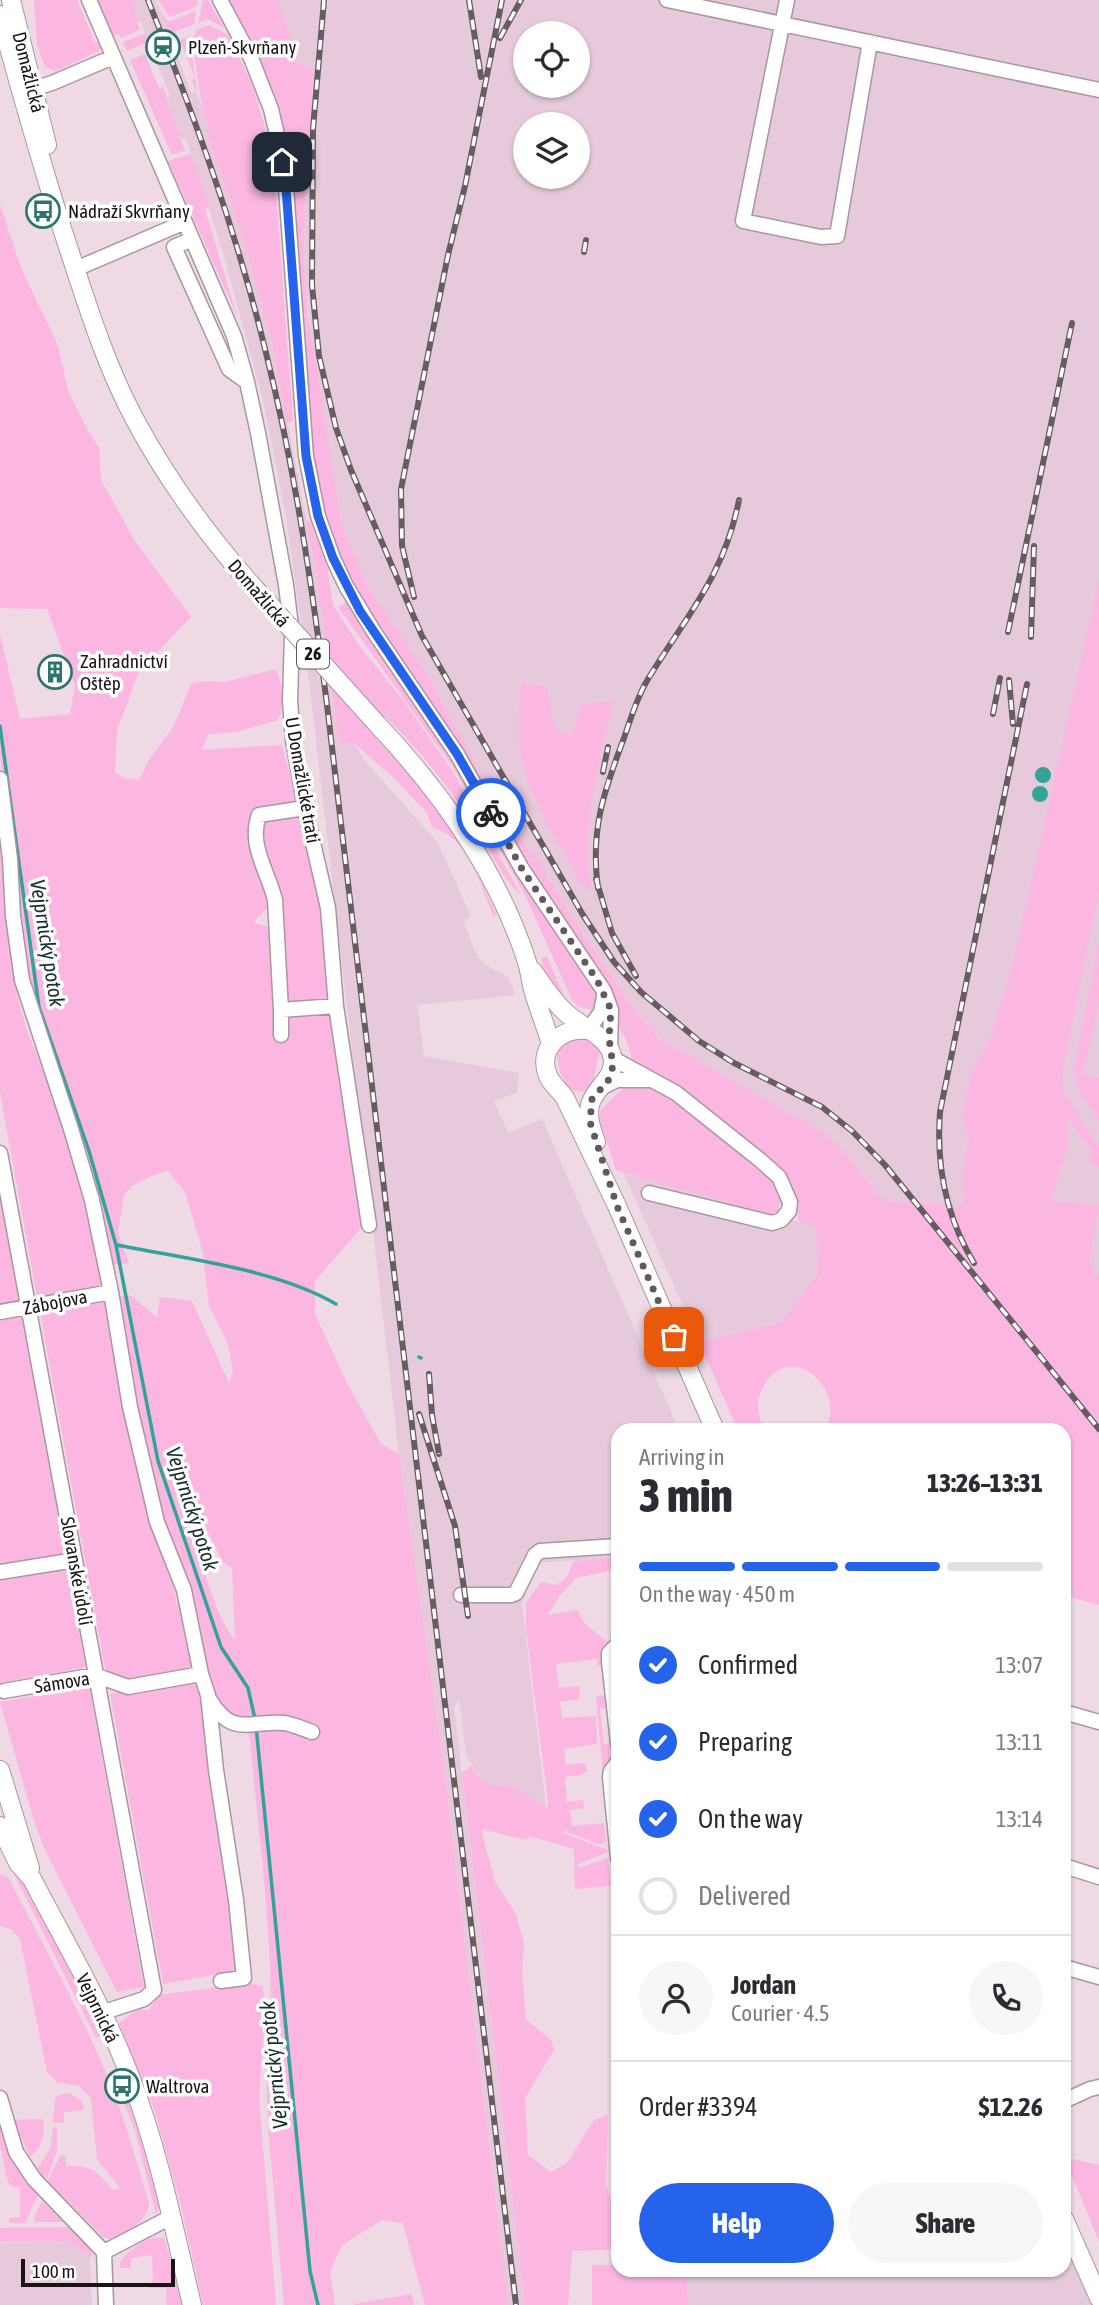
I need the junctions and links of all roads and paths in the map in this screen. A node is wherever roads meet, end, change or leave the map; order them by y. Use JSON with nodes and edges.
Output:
{"nodes":[{"id":1,"x":11,"y":0,"type":"edge"},
{"id":2,"x":89,"y":0,"type":"edge"},
{"id":3,"x":220,"y":0,"type":"edge"},
{"id":4,"x":667,"y":0,"type":"edge"},
{"id":5,"x":787,"y":0,"type":"edge"},
{"id":6,"x":0,"y":15,"type":"edge"},
{"id":7,"x":782,"y":24,"type":"junction"},
{"id":8,"x":870,"y":42,"type":"junction"},
{"id":9,"x":113,"y":57,"type":"junction"},
{"id":10,"x":1099,"y":90,"type":"edge"},
{"id":11,"x":27,"y":91,"type":"junction"},
{"id":12,"x":185,"y":222,"type":"junction"},
{"id":13,"x":192,"y":239,"type":"junction"},
{"id":14,"x":80,"y":267,"type":"junction"},
{"id":15,"x":247,"y":382,"type":"junction"},
{"id":16,"x":0,"y":779,"type":"edge"},
{"id":17,"x":305,"y":808,"type":"junction"},
{"id":18,"x":527,"y":962,"type":"junction"},
{"id":19,"x":604,"y":991,"type":"junction"},
{"id":20,"x":336,"y":1006,"type":"junction"},
{"id":21,"x":281,"y":1010,"type":"junction"},
{"id":22,"x":587,"y":1030,"type":"junction"},
{"id":23,"x":281,"y":1035,"type":"dead end"},
{"id":24,"x":551,"y":1044,"type":"junction"},
{"id":25,"x":611,"y":1054,"type":"junction"},
{"id":26,"x":653,"y":1080,"type":"junction"},
{"id":27,"x":600,"y":1089,"type":"junction"},
{"id":28,"x":561,"y":1091,"type":"junction"},
{"id":29,"x":0,"y":1153,"type":"edge"},
{"id":30,"x":649,"y":1193,"type":"dead end"},
{"id":31,"x":617,"y":1206,"type":"junction"},
{"id":32,"x":369,"y":1226,"type":"dead end"},
{"id":33,"x":111,"y":1292,"type":"junction"},
{"id":34,"x":30,"y":1308,"type":"junction"},
{"id":35,"x":0,"y":1312,"type":"edge"},
{"id":36,"x":712,"y":1423,"type":"edge"},
{"id":37,"x":611,"y":1546,"type":"edge"},
{"id":38,"x":75,"y":1560,"type":"junction"},
{"id":39,"x":0,"y":1572,"type":"edge"},
{"id":40,"x":461,"y":1595,"type":"dead end"},
{"id":41,"x":611,"y":1651,"type":"edge"},
{"id":42,"x":201,"y":1674,"type":"junction"},
{"id":43,"x":95,"y":1675,"type":"junction"},
{"id":44,"x":611,"y":1679,"type":"edge"},
{"id":45,"x":4,"y":1691,"type":"dead end"},
{"id":46,"x":208,"y":1695,"type":"junction"},
{"id":47,"x":1071,"y":1714,"type":"edge"},
{"id":48,"x":1099,"y":1722,"type":"edge"},
{"id":49,"x":312,"y":1732,"type":"dead end"},
{"id":50,"x":0,"y":1770,"type":"edge"},
{"id":51,"x":6,"y":1793,"type":"junction"},
{"id":52,"x":0,"y":1829,"type":"edge"},
{"id":53,"x":21,"y":1838,"type":"junction"},
{"id":54,"x":8,"y":1854,"type":"edge"},
{"id":55,"x":1071,"y":1868,"type":"edge"},
{"id":56,"x":1099,"y":1877,"type":"edge"},
{"id":57,"x":32,"y":1878,"type":"junction"},
{"id":58,"x":1071,"y":1969,"type":"edge"},
{"id":59,"x":1099,"y":1977,"type":"edge"},
{"id":60,"x":221,"y":1981,"type":"dead end"},
{"id":61,"x":101,"y":2013,"type":"junction"},
{"id":62,"x":1099,"y":2087,"type":"edge"},
{"id":63,"x":0,"y":2098,"type":"edge"},
{"id":64,"x":1071,"y":2098,"type":"edge"},
{"id":65,"x":171,"y":2217,"type":"junction"},
{"id":66,"x":1071,"y":2234,"type":"edge"},
{"id":67,"x":104,"y":2252,"type":"junction"},
{"id":68,"x":1099,"y":2298,"type":"edge"},
{"id":69,"x":106,"y":2305,"type":"edge"},
{"id":70,"x":192,"y":2305,"type":"edge"}],
"edges":[{"from":1,"to":11,"type":"main road","name":"Domažlická","number":"26"},
{"from":2,"to":9,"type":"street"},
{"from":3,"to":19,"type":"street"},
{"from":4,"to":7,"type":"street"},
{"from":5,"to":7,"type":"street"},
{"from":6,"to":11,"type":"main road","name":"Domažlická","number":"26"},
{"from":7,"to":8,"type":"street"},
{"from":7,"to":8,"type":"street"},
{"from":8,"to":10,"type":"street"},
{"from":9,"to":11,"type":"street"},
{"from":9,"to":12,"type":"street"},
{"from":11,"to":14,"type":"main road","name":"Domažlická","number":"26"},
{"from":12,"to":13,"type":"street"},
{"from":12,"to":14,"type":"street"},
{"from":13,"to":15,"type":"street","name":"U Domažlické trati"},
{"from":13,"to":15,"type":"street"},
{"from":14,"to":18,"type":"main road","name":"Domažlická","number":"26","bridge":true},
{"from":15,"to":17,"type":"street","name":"U Domažlické trati"},
{"from":16,"to":33,"type":"street"},
{"from":17,"to":20,"type":"street","name":"U Domažlické trati"},
{"from":17,"to":21,"type":"street"},
{"from":18,"to":22,"type":"main road","name":"Domažlická","number":"26"},
{"from":18,"to":24,"type":"main road","name":"Domažlická","number":"26"},
{"from":19,"to":22,"type":"street"},
{"from":19,"to":25,"type":"street"},
{"from":20,"to":21,"type":"street"},
{"from":20,"to":32,"type":"street","name":"U Domažlické trati"},
{"from":21,"to":23,"type":"street"},
{"from":22,"to":24,"type":"main road"},
{"from":22,"to":25,"type":"main road","name":"Domažlická","number":"26"},
{"from":24,"to":28,"type":"main road","name":"Domažlická","number":"26"},
{"from":25,"to":26,"type":"street"},
{"from":25,"to":27,"type":"main road","name":"Domažlická","number":"26"},
{"from":26,"to":27,"type":"street"},
{"from":26,"to":30,"type":"street"},
{"from":27,"to":28,"type":"main road"},
{"from":27,"to":31,"type":"main road","name":"Domažlická","number":"26"},
{"from":28,"to":31,"type":"main road","name":"Domažlická","number":"26"},
{"from":29,"to":34,"type":"street","name":"Slovanské údolí"},
{"from":31,"to":36,"type":"main road","name":"Domažlická","number":"26"},
{"from":33,"to":34,"type":"street","name":"Zábojova"},
{"from":33,"to":42,"type":"street"},
{"from":34,"to":35,"type":"street","name":"Zábojova"},
{"from":34,"to":38,"type":"street","name":"Slovanské údolí"},
{"from":37,"to":40,"type":"street"},
{"from":38,"to":39,"type":"street"},
{"from":38,"to":43,"type":"street","name":"Slovanské údolí"},
{"from":41,"to":44,"type":"street"},
{"from":42,"to":43,"type":"street","name":"Sámova"},
{"from":42,"to":46,"type":"street"},
{"from":43,"to":45,"type":"street","name":"Sámova"},
{"from":43,"to":61,"type":"street","name":"Slovanské údolí"},
{"from":46,"to":49,"type":"street"},
{"from":46,"to":60,"type":"street"},
{"from":47,"to":48,"type":"street"},
{"from":50,"to":51,"type":"main road","name":"Vejprnická"},
{"from":51,"to":52,"type":"street"},
{"from":51,"to":53,"type":"main road","name":"Vejprnická"},
{"from":52,"to":53,"type":"street"},
{"from":52,"to":54,"type":"main road","name":"Vejprnická"},
{"from":53,"to":57,"type":"main road","name":"Vejprnická"},
{"from":54,"to":57,"type":"main road","name":"Vejprnická"},
{"from":55,"to":56,"type":"street"},
{"from":57,"to":61,"type":"main road","name":"Vejprnická"},
{"from":58,"to":59,"type":"street"},
{"from":61,"to":65,"type":"main road","name":"Vejprnická"},
{"from":62,"to":64,"type":"street"},
{"from":63,"to":67,"type":"street"},
{"from":65,"to":67,"type":"street"},
{"from":65,"to":70,"type":"main road","name":"Vejprnická"},
{"from":66,"to":68,"type":"main road"},
{"from":67,"to":69,"type":"street"}]}
